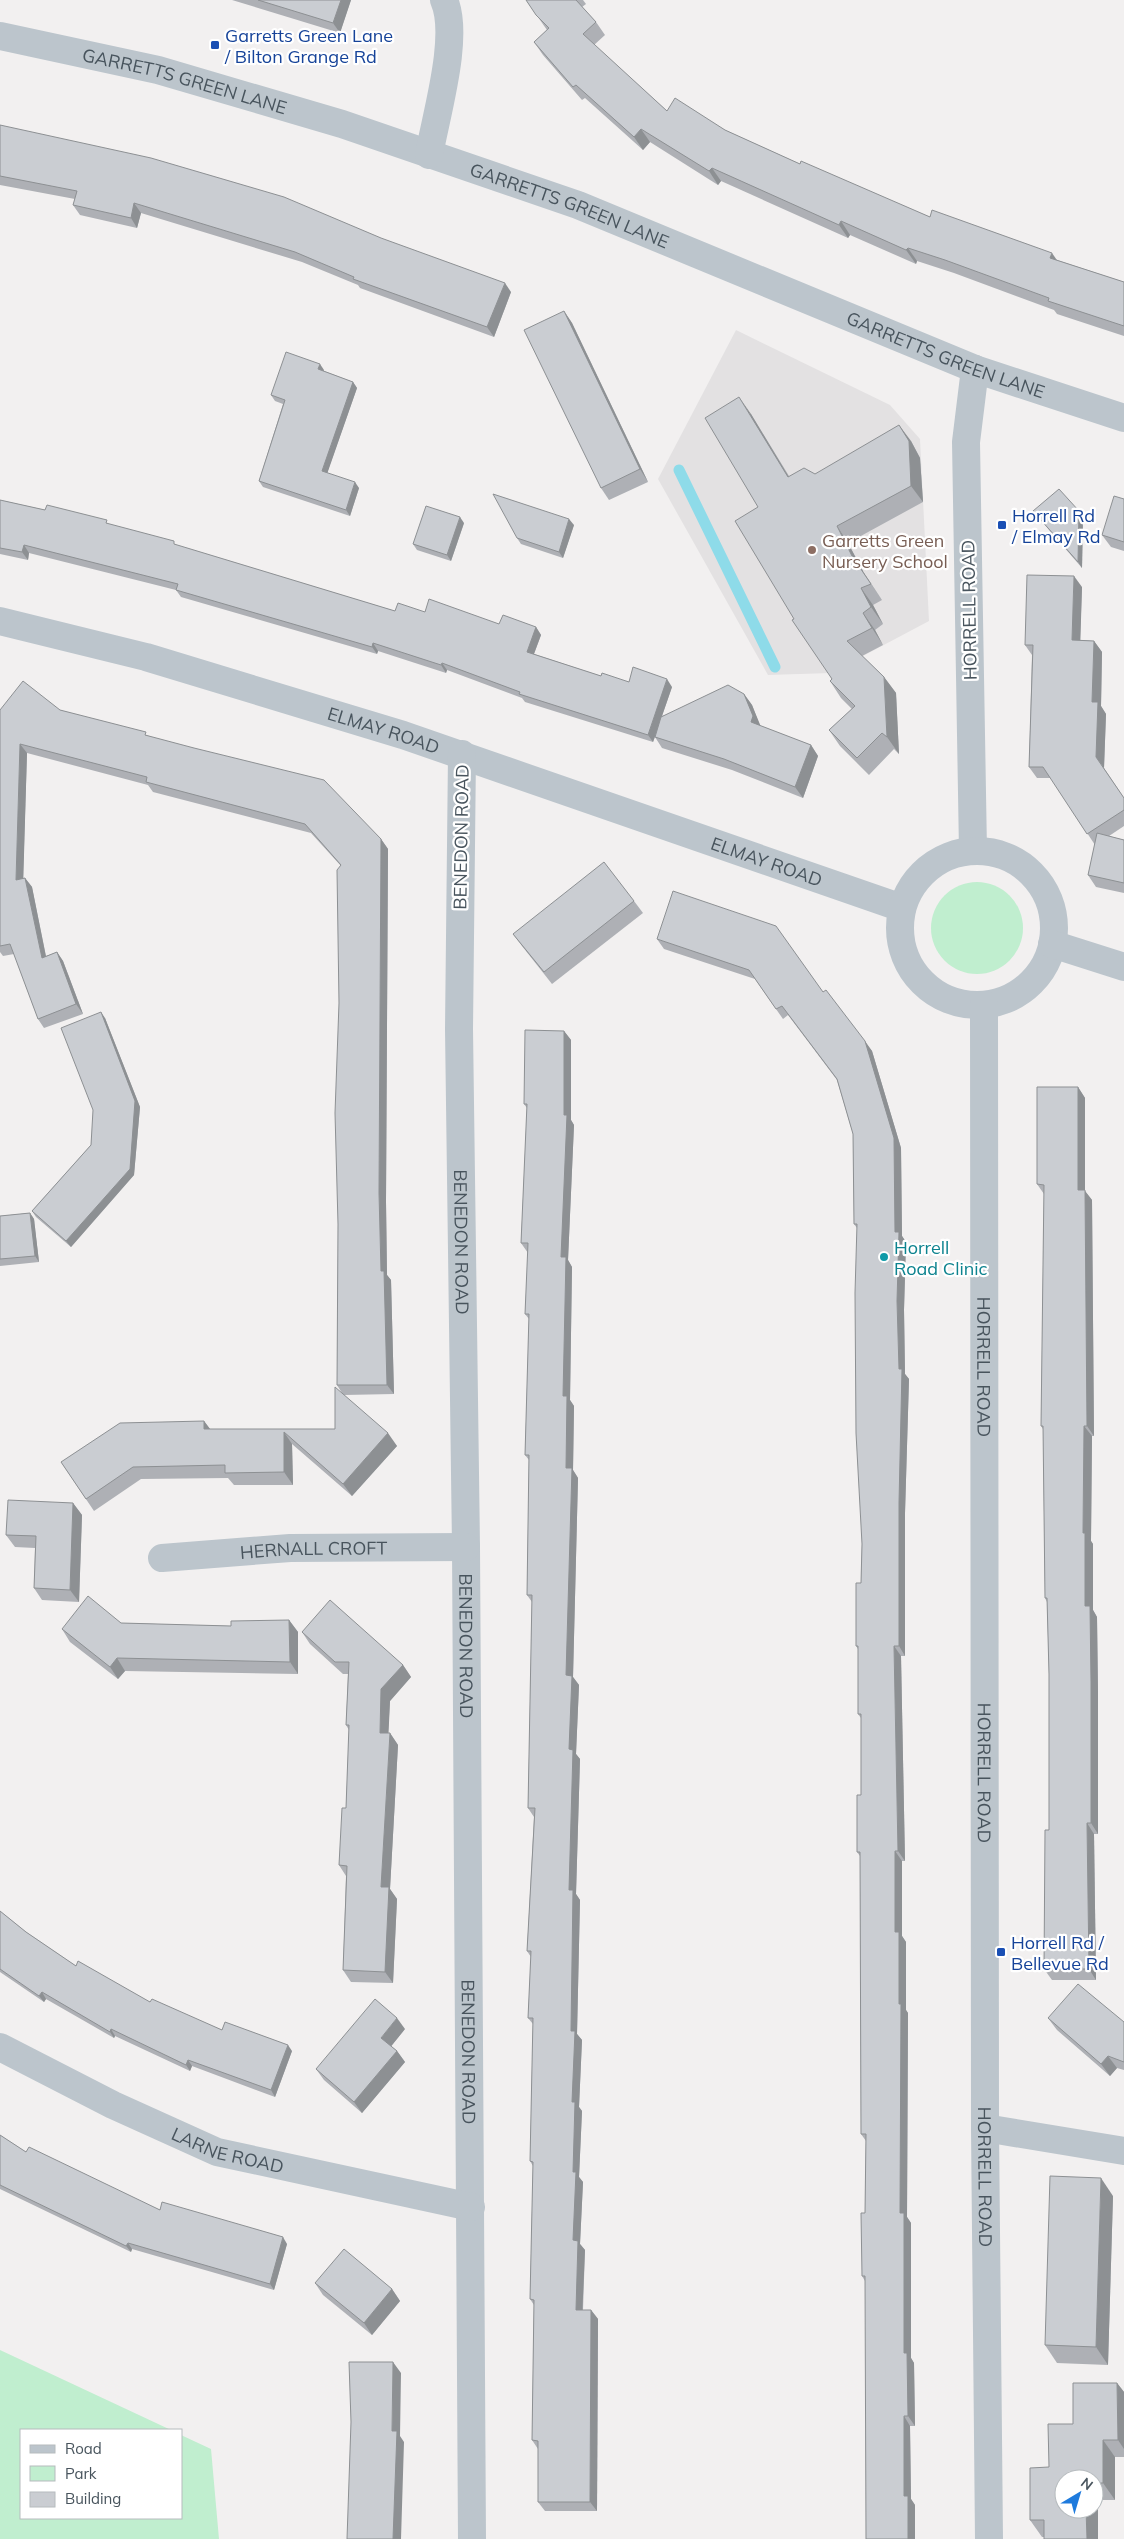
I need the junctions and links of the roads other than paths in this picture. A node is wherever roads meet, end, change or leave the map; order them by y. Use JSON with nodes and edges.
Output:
{"nodes":[{"id":1,"x":444,"y":0,"type":"edge"},
{"id":2,"x":0,"y":36,"type":"edge"},
{"id":3,"x":429,"y":155,"type":"junction"},
{"id":4,"x":975,"y":369,"type":"junction"},
{"id":5,"x":1124,"y":418,"type":"edge"},
{"id":6,"x":0,"y":621,"type":"edge"},
{"id":7,"x":462,"y":754,"type":"junction"},
{"id":8,"x":973,"y":851,"type":"junction"},
{"id":9,"x":902,"y":908,"type":"junction"},
{"id":10,"x":1052,"y":944,"type":"junction"},
{"id":11,"x":1124,"y":967,"type":"edge"},
{"id":12,"x":984,"y":1005,"type":"junction"},
{"id":13,"x":466,"y":1547,"type":"junction"},
{"id":14,"x":162,"y":1558,"type":"dead end"},
{"id":15,"x":0,"y":2047,"type":"edge"},
{"id":16,"x":985,"y":2128,"type":"junction"},
{"id":17,"x":1124,"y":2151,"type":"edge"},
{"id":18,"x":472,"y":2207,"type":"junction"},
{"id":19,"x":472,"y":2539,"type":"edge"},
{"id":20,"x":989,"y":2539,"type":"edge"}],
"edges":[{"from":1,"to":3,"type":"street"},
{"from":2,"to":3,"type":"street","name":"GARRETTS GREEN LANE"},
{"from":3,"to":4,"type":"street","name":"GARRETTS GREEN LANE"},
{"from":4,"to":5,"type":"street","name":"GARRETTS GREEN LANE"},
{"from":4,"to":8,"type":"street","name":"HORRELL ROAD"},
{"from":6,"to":7,"type":"street","name":"ELMAY ROAD"},
{"from":7,"to":9,"type":"street","name":"ELMAY ROAD"},
{"from":7,"to":13,"type":"street","name":"BENEDON ROAD"},
{"from":8,"to":9,"type":"street"},
{"from":8,"to":10,"type":"street"},
{"from":9,"to":12,"type":"street"},
{"from":10,"to":11,"type":"street"},
{"from":10,"to":12,"type":"street"},
{"from":12,"to":16,"type":"street","name":"HORRELL ROAD"},
{"from":13,"to":14,"type":"street","name":"HERNALL CROFT"},
{"from":13,"to":18,"type":"street","name":"BENEDON ROAD"},
{"from":15,"to":18,"type":"street","name":"LARNE ROAD"},
{"from":16,"to":17,"type":"street"},
{"from":16,"to":20,"type":"street","name":"HORRELL ROAD"},
{"from":18,"to":19,"type":"street","name":"BENEDON ROAD"}]}
